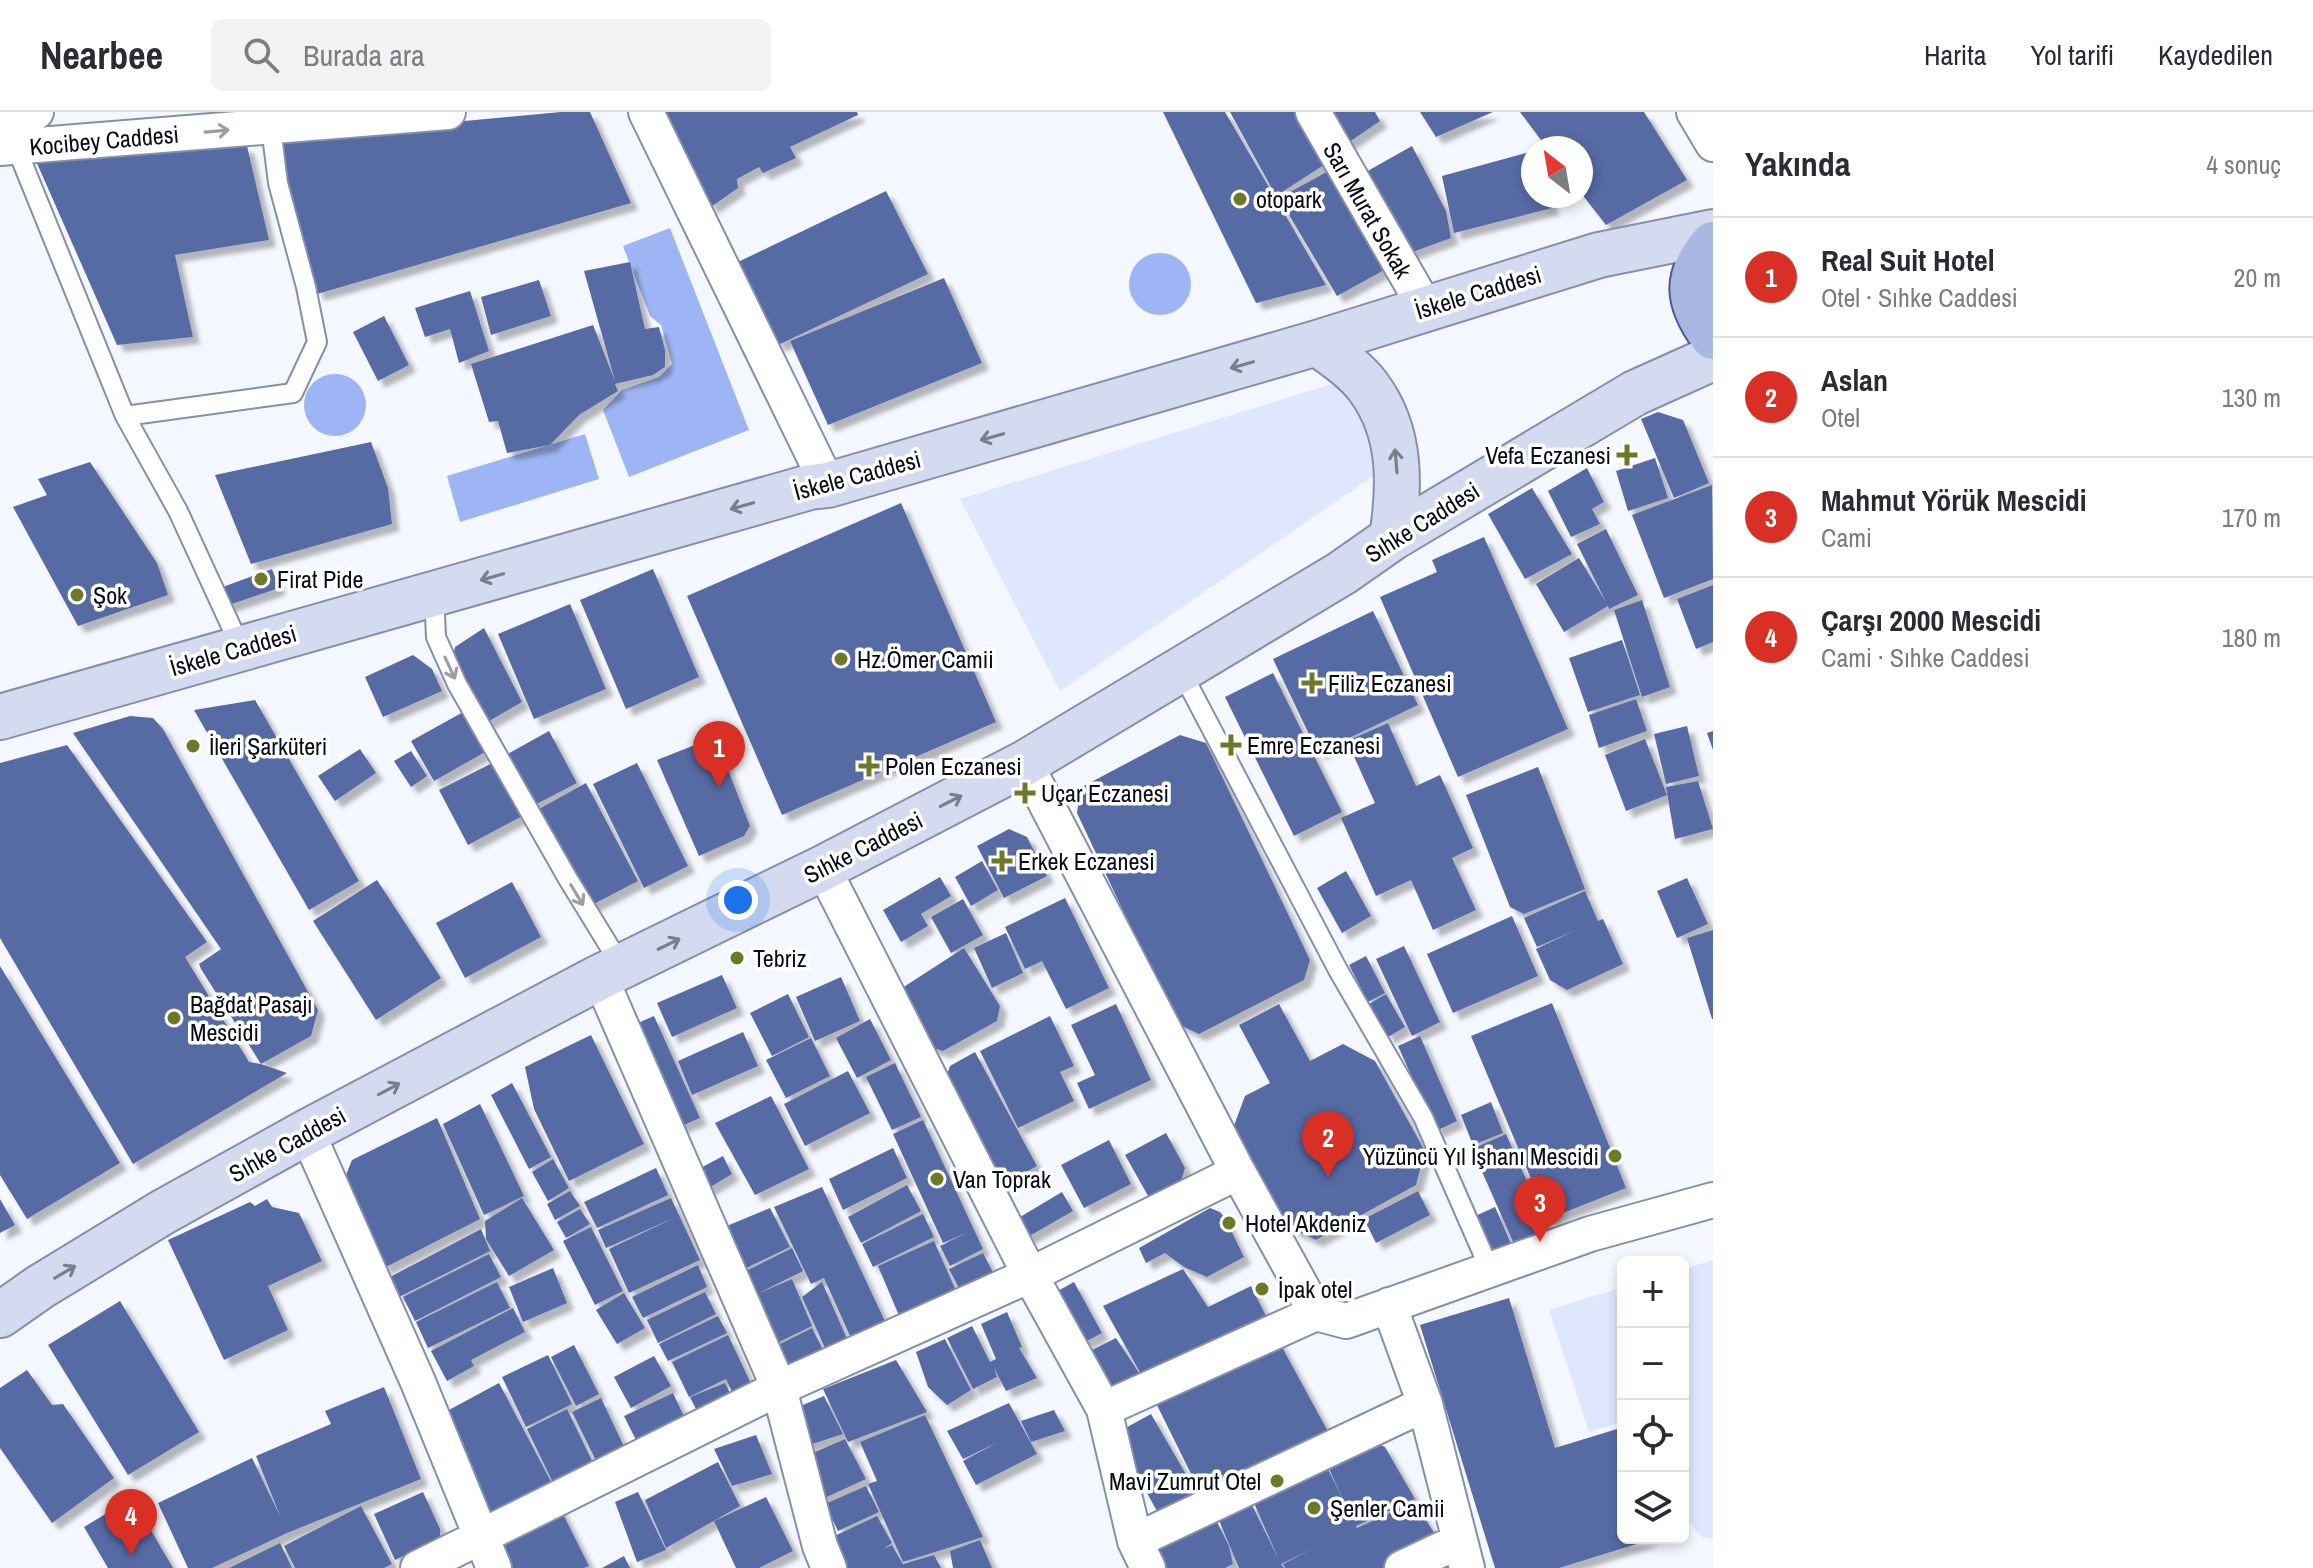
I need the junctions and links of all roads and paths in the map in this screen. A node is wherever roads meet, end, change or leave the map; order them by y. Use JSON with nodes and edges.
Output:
{"nodes":[{"id":1,"x":36,"y":112,"type":"edge"},
{"id":2,"x":448,"y":112,"type":"edge"},
{"id":3,"x":633,"y":112,"type":"edge"},
{"id":4,"x":646,"y":112,"type":"edge"},
{"id":5,"x":1313,"y":112,"type":"edge"},
{"id":6,"x":1694,"y":112,"type":"edge"},
{"id":7,"x":0,"y":114,"type":"edge"},
{"id":8,"x":271,"y":127,"type":"junction"},
{"id":9,"x":1713,"y":144,"type":"edge"},
{"id":10,"x":8,"y":148,"type":"edge"},
{"id":11,"x":1713,"y":232,"type":"edge"},
{"id":12,"x":1713,"y":244,"type":"edge"},
{"id":13,"x":1425,"y":307,"type":"junction"},
{"id":14,"x":1713,"y":337,"type":"edge"},
{"id":15,"x":1317,"y":343,"type":"junction"},
{"id":16,"x":1713,"y":358,"type":"edge"},
{"id":17,"x":125,"y":416,"type":"junction"},
{"id":18,"x":819,"y":486,"type":"junction"},
{"id":19,"x":1392,"y":538,"type":"junction"},
{"id":20,"x":434,"y":593,"type":"junction"},
{"id":21,"x":241,"y":648,"type":"junction"},
{"id":22,"x":1180,"y":669,"type":"junction"},
{"id":23,"x":0,"y":717,"type":"edge"},
{"id":24,"x":1025,"y":763,"type":"junction"},
{"id":25,"x":823,"y":868,"type":"junction"},
{"id":26,"x":611,"y":972,"type":"junction"},
{"id":27,"x":307,"y":1132,"type":"junction"},
{"id":28,"x":1238,"y":1172,"type":"junction"},
{"id":29,"x":1713,"y":1200,"type":"edge"},
{"id":30,"x":1490,"y":1270,"type":"junction"},
{"id":31,"x":1030,"y":1275,"type":"junction"},
{"id":32,"x":1389,"y":1305,"type":"junction"},
{"id":33,"x":1316,"y":1313,"type":"junction"},
{"id":34,"x":0,"y":1315,"type":"edge"},
{"id":35,"x":779,"y":1388,"type":"junction"},
{"id":36,"x":1425,"y":1404,"type":"junction"},
{"id":37,"x":1104,"y":1409,"type":"junction"},
{"id":38,"x":479,"y":1535,"type":"junction"},
{"id":39,"x":1463,"y":1554,"type":"edge"},
{"id":40,"x":1141,"y":1555,"type":"edge"},
{"id":41,"x":418,"y":1568,"type":"edge"},
{"id":42,"x":494,"y":1568,"type":"edge"},
{"id":43,"x":829,"y":1568,"type":"edge"},
{"id":44,"x":1402,"y":1568,"type":"edge"}],
"edges":[{"from":1,"to":7,"type":"street","name":"Kocibey Caddesi"},
{"from":2,"to":8,"type":"street","name":"Kocibey Caddesi"},
{"from":3,"to":18,"type":"street"},
{"from":4,"to":18,"type":"street"},
{"from":5,"to":13,"type":"street","name":"Sarı Murat Sokak"},
{"from":6,"to":9,"type":"street"},
{"from":10,"to":8,"type":"street","name":"Kocibey Caddesi","one_way":true},
{"from":8,"to":17,"type":"lane"},
{"from":10,"to":17,"type":"lane"},
{"from":11,"to":13,"type":"main road","name":"İskele Caddesi"},
{"from":12,"to":14,"type":"main road"},
{"from":13,"to":15,"type":"main road","name":"İskele Caddesi"},
{"from":15,"to":18,"type":"main road","name":"İskele Caddesi","one_way":true},
{"from":19,"to":15,"type":"main road","one_way":true},
{"from":16,"to":19,"type":"main road","name":"Sıhke Caddesi"},
{"from":17,"to":21,"type":"lane"},
{"from":18,"to":20,"type":"main road","name":"İskele Caddesi","one_way":true},
{"from":19,"to":22,"type":"main road","name":"Sıhke Caddesi"},
{"from":20,"to":21,"type":"main road","name":"İskele Caddesi"},
{"from":20,"to":26,"type":"lane","one_way":true},
{"from":21,"to":23,"type":"main road","name":"İskele Caddesi"},
{"from":22,"to":24,"type":"main road","name":"Sıhke Caddesi"},
{"from":22,"to":30,"type":"lane"},
{"from":25,"to":24,"type":"main road","name":"Sıhke Caddesi","one_way":true},
{"from":24,"to":28,"type":"street"},
{"from":26,"to":25,"type":"main road","name":"Sıhke Caddesi","one_way":true},
{"from":25,"to":31,"type":"street"},
{"from":27,"to":26,"type":"main road","name":"Sıhke Caddesi","one_way":true},
{"from":26,"to":35,"type":"street"},
{"from":34,"to":27,"type":"main road","name":"Sıhke Caddesi","one_way":true},
{"from":27,"to":38,"type":"street"},
{"from":28,"to":31,"type":"street"},
{"from":28,"to":33,"type":"street"},
{"from":29,"to":30,"type":"street"},
{"from":30,"to":32,"type":"street"},
{"from":31,"to":35,"type":"street"},
{"from":31,"to":37,"type":"street"},
{"from":32,"to":33,"type":"street"},
{"from":32,"to":36,"type":"street"},
{"from":33,"to":37,"type":"street"},
{"from":35,"to":38,"type":"street"},
{"from":35,"to":43,"type":"street"},
{"from":36,"to":39,"type":"street"},
{"from":36,"to":40,"type":"street"},
{"from":37,"to":40,"type":"street"},
{"from":38,"to":41,"type":"street"},
{"from":38,"to":42,"type":"street"},
{"from":39,"to":44,"type":"street"}]}
